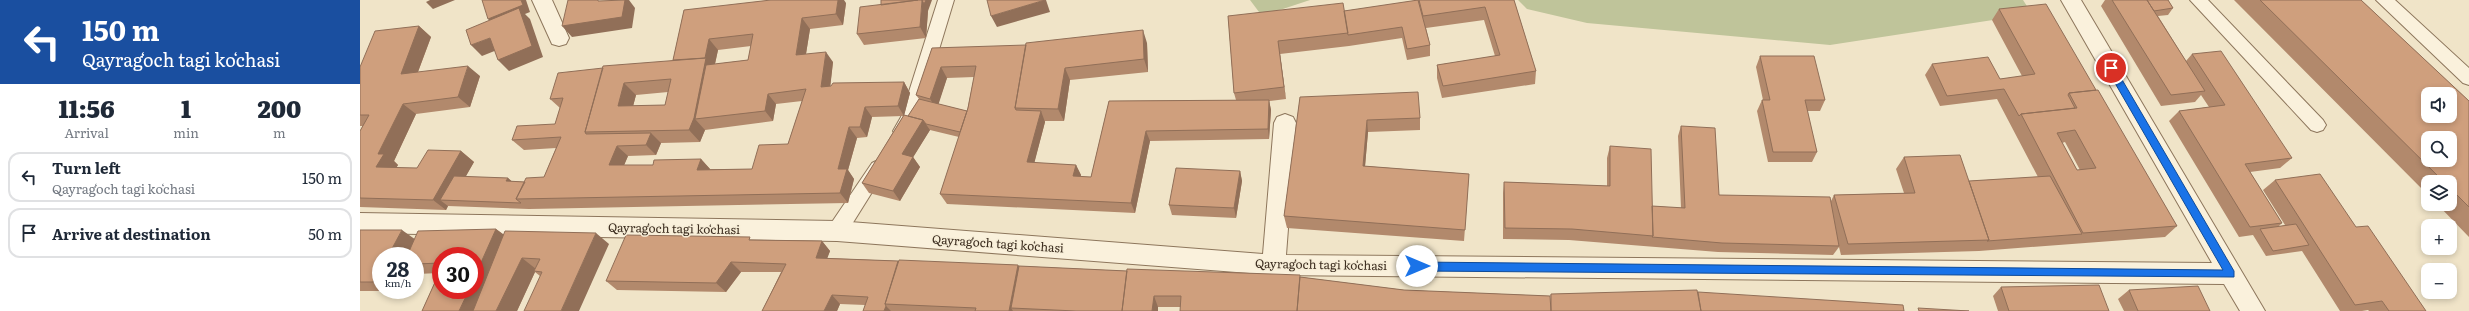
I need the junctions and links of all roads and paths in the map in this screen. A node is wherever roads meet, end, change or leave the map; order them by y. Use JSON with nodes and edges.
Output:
{"nodes":[{"id":1,"x":542,"y":0,"type":"edge"},
{"id":2,"x":946,"y":0,"type":"edge"},
{"id":3,"x":2071,"y":0,"type":"edge"},
{"id":4,"x":2198,"y":0,"type":"edge"},
{"id":5,"x":2384,"y":0,"type":"edge"},
{"id":6,"x":559,"y":38,"type":"dead end"},
{"id":7,"x":2469,"y":78,"type":"edge"},
{"id":8,"x":1285,"y":123,"type":"dead end"},
{"id":9,"x":2317,"y":125,"type":"dead end"},
{"id":10,"x":360,"y":223,"type":"edge"},
{"id":11,"x":837,"y":231,"type":"junction"},
{"id":12,"x":1274,"y":265,"type":"junction"},
{"id":13,"x":2230,"y":274,"type":"junction"},
{"id":14,"x":2253,"y":311,"type":"edge"}],
"edges":[{"from":1,"to":6,"type":"street"},
{"from":2,"to":11,"type":"lane"},
{"from":3,"to":13,"type":"street"},
{"from":4,"to":9,"type":"lane"},
{"from":5,"to":7,"type":"lane"},
{"from":8,"to":12,"type":"street"},
{"from":10,"to":11,"type":"street","name":"Qayragʻoch tagi koʻchasi"},
{"from":11,"to":12,"type":"street","name":"Qayragʻoch tagi koʻchasi"},
{"from":12,"to":13,"type":"street","name":"Qayragʻoch tagi koʻchasi"},
{"from":13,"to":14,"type":"street"}]}
